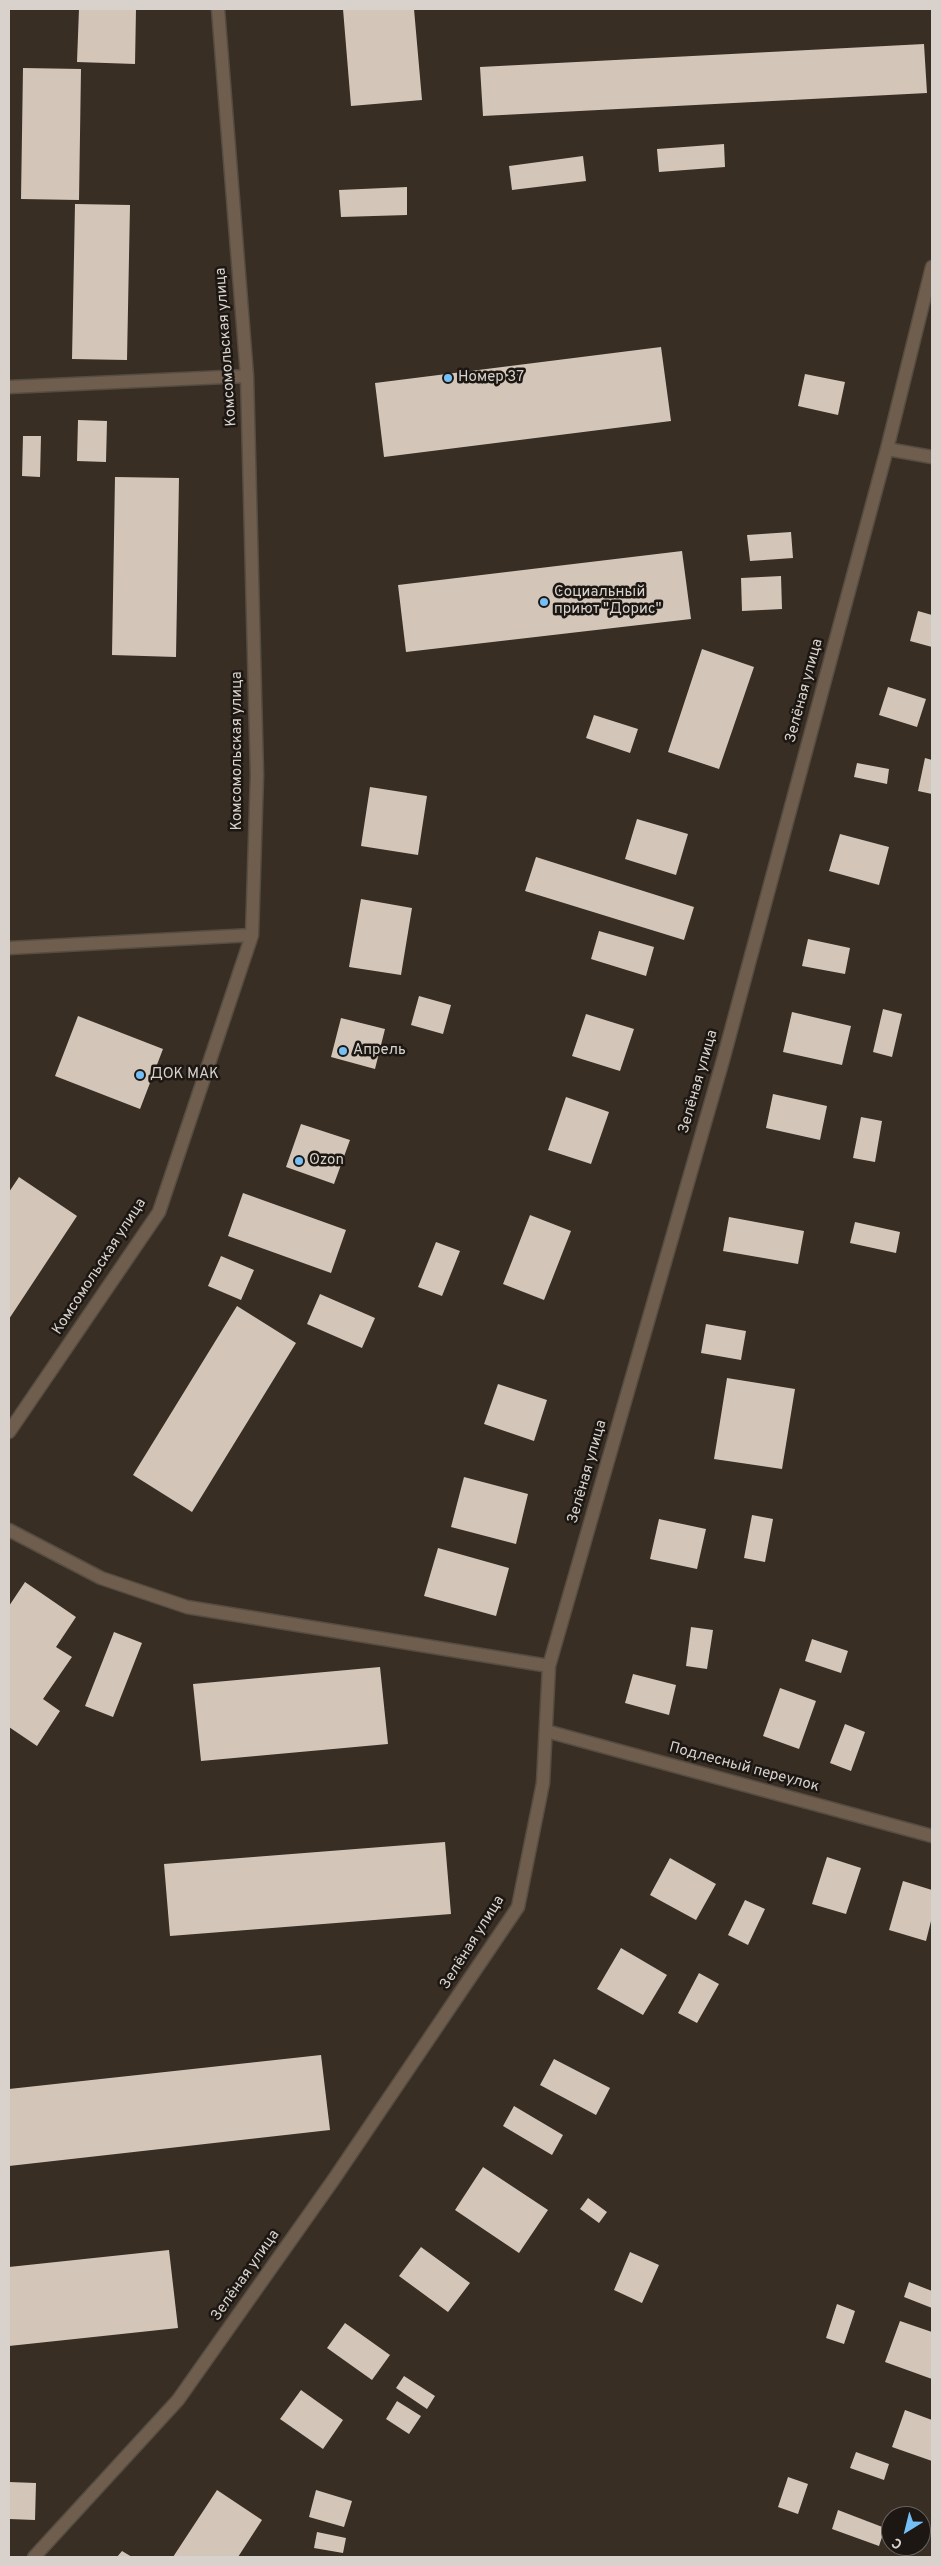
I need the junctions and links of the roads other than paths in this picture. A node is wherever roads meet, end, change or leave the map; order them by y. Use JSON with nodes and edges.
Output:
{"nodes":[{"id":1,"x":218,"y":9,"type":"edge"},
{"id":2,"x":932,"y":267,"type":"edge"},
{"id":3,"x":247,"y":376,"type":"junction"},
{"id":4,"x":9,"y":387,"type":"edge"},
{"id":5,"x":887,"y":449,"type":"junction"},
{"id":6,"x":932,"y":457,"type":"edge"},
{"id":7,"x":252,"y":934,"type":"junction"},
{"id":8,"x":9,"y":948,"type":"edge"},
{"id":9,"x":9,"y":1432,"type":"edge"},
{"id":10,"x":9,"y":1530,"type":"edge"},
{"id":11,"x":549,"y":1666,"type":"junction"},
{"id":12,"x":546,"y":1731,"type":"junction"},
{"id":13,"x":932,"y":1836,"type":"edge"},
{"id":14,"x":34,"y":2557,"type":"edge"}],
"edges":[{"from":1,"to":3,"type":"street","name":"Комсомольская улица"},
{"from":2,"to":5,"type":"street","name":"Зелёная улица"},
{"from":3,"to":4,"type":"street"},
{"from":3,"to":7,"type":"street","name":"Комсомольская улица"},
{"from":5,"to":6,"type":"street"},
{"from":5,"to":11,"type":"street","name":"Зелёная улица"},
{"from":7,"to":8,"type":"street"},
{"from":7,"to":9,"type":"street","name":"Комсомольская улица"},
{"from":10,"to":11,"type":"street"},
{"from":11,"to":12,"type":"street","name":"Зелёная улица"},
{"from":12,"to":13,"type":"street","name":"Подлесный переулок"},
{"from":12,"to":14,"type":"street","name":"Зелёная улица"}]}
